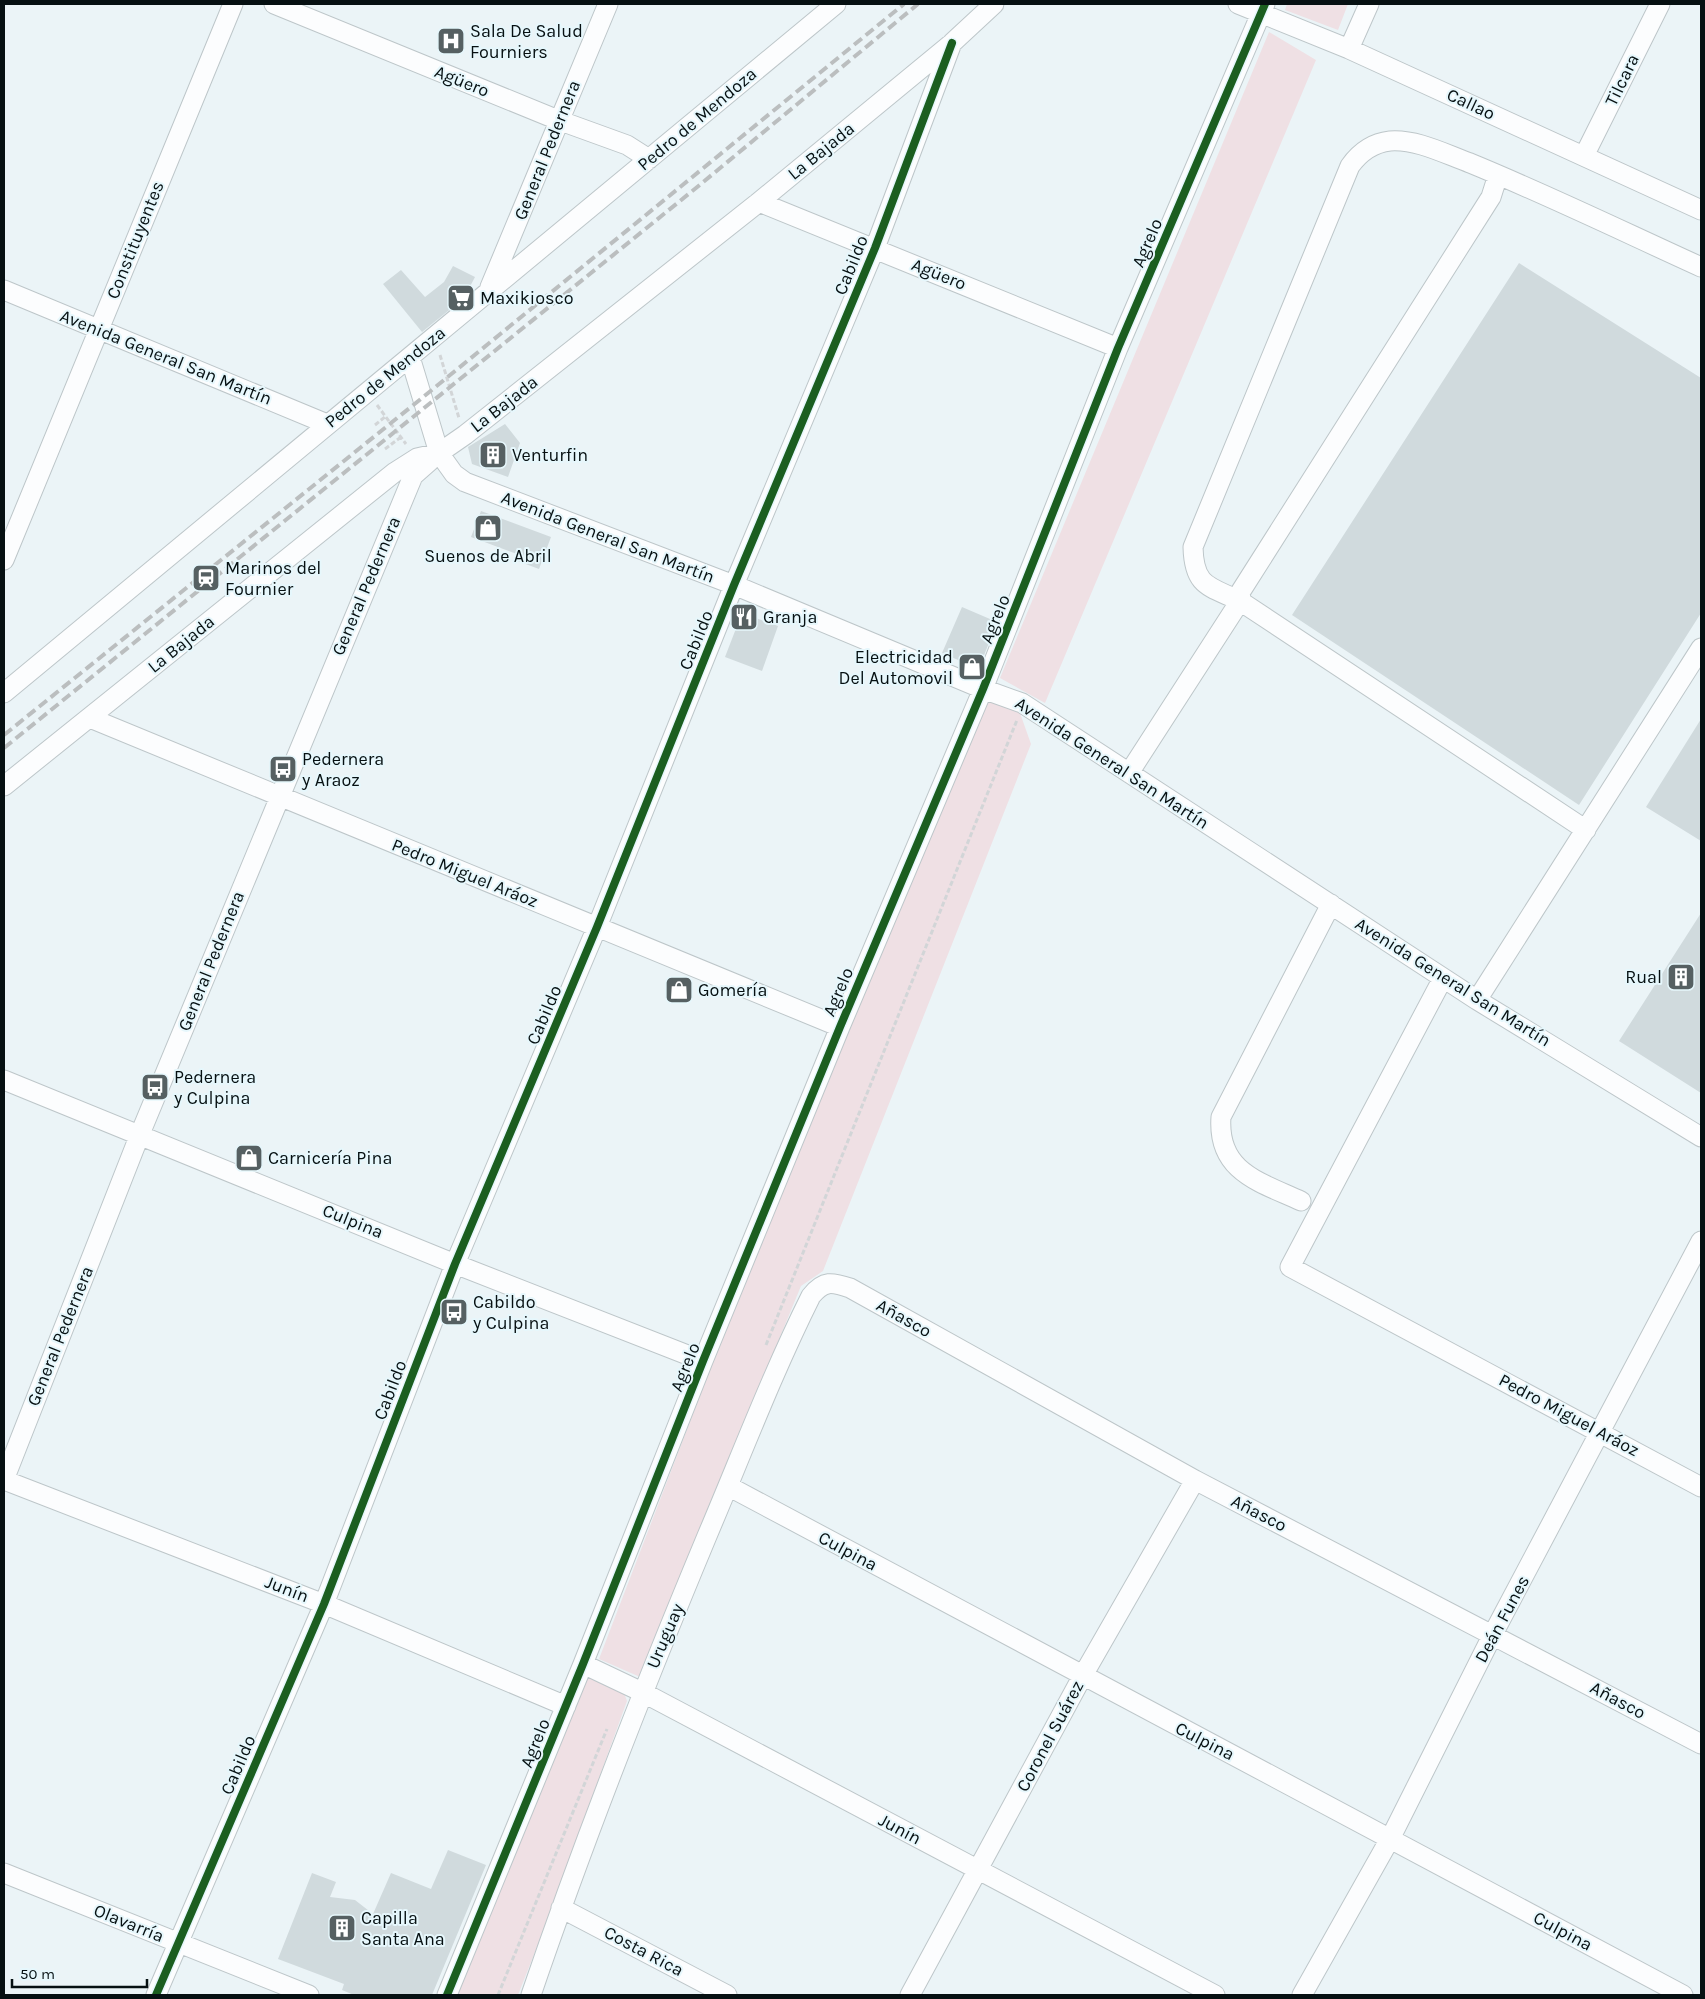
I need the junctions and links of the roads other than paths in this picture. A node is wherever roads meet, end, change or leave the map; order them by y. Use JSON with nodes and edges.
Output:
{"nodes":[{"id":1,"x":233,"y":4,"type":"edge"},
{"id":2,"x":274,"y":4,"type":"edge"},
{"id":3,"x":608,"y":4,"type":"edge"},
{"id":4,"x":836,"y":4,"type":"edge"},
{"id":5,"x":994,"y":4,"type":"edge"},
{"id":6,"x":1238,"y":4,"type":"edge"},
{"id":7,"x":1368,"y":4,"type":"edge"},
{"id":8,"x":1660,"y":4,"type":"edge"},
{"id":9,"x":1263,"y":8,"type":"edge"},
{"id":10,"x":952,"y":43,"type":"junction"},
{"id":11,"x":1349,"y":49,"type":"junction"},
{"id":12,"x":558,"y":120,"type":"junction"},
{"id":13,"x":1584,"y":156,"type":"junction"},
{"id":14,"x":649,"y":159,"type":"junction"},
{"id":15,"x":1498,"y":174,"type":"junction"},
{"id":16,"x":759,"y":202,"type":"junction"},
{"id":17,"x":1701,"y":210,"type":"edge"},
{"id":18,"x":875,"y":248,"type":"junction"},
{"id":19,"x":1701,"y":267,"type":"edge"},
{"id":20,"x":4,"y":290,"type":"edge"},
{"id":21,"x":485,"y":295,"type":"junction"},
{"id":22,"x":98,"y":330,"type":"junction"},
{"id":23,"x":1118,"y":348,"type":"junction"},
{"id":24,"x":410,"y":357,"type":"junction"},
{"id":25,"x":328,"y":424,"type":"junction"},
{"id":26,"x":439,"y":454,"type":"junction"},
{"id":27,"x":4,"y":560,"type":"edge"},
{"id":28,"x":734,"y":585,"type":"junction"},
{"id":29,"x":1240,"y":601,"type":"junction"},
{"id":30,"x":1701,"y":648,"type":"edge"},
{"id":31,"x":6,"y":687,"type":"edge"},
{"id":32,"x":983,"y":689,"type":"junction"},
{"id":33,"x":90,"y":718,"type":"junction"},
{"id":34,"x":1129,"y":773,"type":"junction"},
{"id":35,"x":4,"y":786,"type":"edge"},
{"id":36,"x":279,"y":796,"type":"junction"},
{"id":37,"x":1586,"y":830,"type":"junction"},
{"id":38,"x":1330,"y":904,"type":"junction"},
{"id":39,"x":596,"y":927,"type":"junction"},
{"id":40,"x":1443,"y":978,"type":"junction"},
{"id":41,"x":1477,"y":1000,"type":"junction"},
{"id":42,"x":840,"y":1027,"type":"junction"},
{"id":43,"x":4,"y":1080,"type":"edge"},
{"id":44,"x":140,"y":1134,"type":"junction"},
{"id":45,"x":1701,"y":1137,"type":"edge"},
{"id":46,"x":1302,"y":1202,"type":"dead end"},
{"id":47,"x":1701,"y":1241,"type":"edge"},
{"id":48,"x":455,"y":1264,"type":"junction"},
{"id":49,"x":819,"y":1286,"type":"joint"},
{"id":50,"x":704,"y":1361,"type":"junction"},
{"id":51,"x":1602,"y":1432,"type":"junction"},
{"id":52,"x":4,"y":1480,"type":"edge"},
{"id":53,"x":1195,"y":1480,"type":"junction"},
{"id":54,"x":728,"y":1486,"type":"junction"},
{"id":55,"x":1701,"y":1487,"type":"edge"},
{"id":56,"x":324,"y":1604,"type":"junction"},
{"id":57,"x":1493,"y":1634,"type":"junction"},
{"id":58,"x":584,"y":1664,"type":"junction"},
{"id":59,"x":1082,"y":1677,"type":"junction"},
{"id":60,"x":642,"y":1692,"type":"junction"},
{"id":61,"x":566,"y":1706,"type":"junction"},
{"id":62,"x":1701,"y":1744,"type":"edge"},
{"id":63,"x":1391,"y":1837,"type":"junction"},
{"id":64,"x":978,"y":1871,"type":"junction"},
{"id":65,"x":4,"y":1873,"type":"edge"},
{"id":66,"x":560,"y":1908,"type":"junction"},
{"id":67,"x":178,"y":1942,"type":"junction"},
{"id":68,"x":156,"y":1995,"type":"edge"},
{"id":69,"x":309,"y":1995,"type":"edge"},
{"id":70,"x":447,"y":1995,"type":"edge"},
{"id":71,"x":531,"y":1995,"type":"edge"},
{"id":72,"x":727,"y":1995,"type":"edge"},
{"id":73,"x":910,"y":1995,"type":"edge"},
{"id":74,"x":1215,"y":1995,"type":"edge"},
{"id":75,"x":1302,"y":1995,"type":"edge"},
{"id":76,"x":1683,"y":1995,"type":"edge"}],
"edges":[{"from":1,"to":22,"type":"street","name":"Constituyentes"},
{"from":2,"to":12,"type":"street","name":"Agüero"},
{"from":3,"to":12,"type":"street","name":"General Pedernera"},
{"from":4,"to":14,"type":"street","name":"Pedro de Mendoza"},
{"from":5,"to":10,"type":"street","name":"La Bajada"},
{"from":6,"to":9,"type":"street","name":"Callao"},
{"from":7,"to":11,"type":"street"},
{"from":8,"to":13,"type":"street","name":"Tilcara"},
{"from":9,"to":11,"type":"street","name":"Callao"},
{"from":9,"to":23,"type":"street","name":"Agrelo"},
{"from":10,"to":16,"type":"street","name":"La Bajada"},
{"from":10,"to":18,"type":"street","name":"Cabildo"},
{"from":11,"to":13,"type":"street","name":"Callao"},
{"from":12,"to":14,"type":"street","name":"Agüero"},
{"from":12,"to":21,"type":"street","name":"General Pedernera"},
{"from":13,"to":17,"type":"street","name":"Callao"},
{"from":14,"to":21,"type":"street","name":"Pedro de Mendoza"},
{"from":15,"to":19,"type":"street"},
{"from":15,"to":29,"type":"street"},
{"from":15,"to":29,"type":"street"},
{"from":16,"to":18,"type":"street","name":"Agüero"},
{"from":16,"to":26,"type":"street","name":"La Bajada"},
{"from":18,"to":23,"type":"street","name":"Agüero"},
{"from":18,"to":28,"type":"street","name":"Cabildo"},
{"from":20,"to":22,"type":"street","name":"Avenida General San Martín"},
{"from":21,"to":24,"type":"street","name":"Pedro de Mendoza"},
{"from":22,"to":25,"type":"street","name":"Avenida General San Martín"},
{"from":22,"to":27,"type":"street","name":"Constituyentes"},
{"from":23,"to":32,"type":"street","name":"Agrelo"},
{"from":24,"to":25,"type":"street","name":"Pedro de Mendoza"},
{"from":24,"to":26,"type":"street","name":"Avenida General San Martín"},
{"from":25,"to":31,"type":"street","name":"Pedro de Mendoza"},
{"from":26,"to":28,"type":"street","name":"Avenida General San Martín"},
{"from":26,"to":33,"type":"street","name":"La Bajada"},
{"from":26,"to":36,"type":"street","name":"General Pedernera"},
{"from":28,"to":32,"type":"street","name":"Avenida General San Martín"},
{"from":28,"to":39,"type":"street","name":"Cabildo"},
{"from":29,"to":34,"type":"street"},
{"from":29,"to":37,"type":"street"},
{"from":30,"to":37,"type":"street"},
{"from":32,"to":34,"type":"street","name":"Avenida General San Martín"},
{"from":32,"to":42,"type":"street","name":"Agrelo"},
{"from":33,"to":35,"type":"street","name":"La Bajada"},
{"from":33,"to":36,"type":"street","name":"Pedro Miguel Aráoz"},
{"from":34,"to":38,"type":"street","name":"Avenida General San Martín"},
{"from":36,"to":39,"type":"street","name":"Pedro Miguel Aráoz"},
{"from":36,"to":44,"type":"street","name":"General Pedernera"},
{"from":37,"to":41,"type":"street"},
{"from":38,"to":40,"type":"street","name":"Avenida General San Martín"},
{"from":38,"to":46,"type":"street"},
{"from":39,"to":42,"type":"street","name":"Pedro Miguel Aráoz"},
{"from":39,"to":48,"type":"street","name":"Cabildo"},
{"from":40,"to":41,"type":"street","name":"Avenida General San Martín"},
{"from":40,"to":51,"type":"street","name":"Pedro Miguel Aráoz"},
{"from":41,"to":45,"type":"street","name":"Avenida General San Martín"},
{"from":42,"to":50,"type":"street","name":"Agrelo"},
{"from":43,"to":44,"type":"street","name":"Culpina"},
{"from":44,"to":48,"type":"street","name":"Culpina"},
{"from":44,"to":52,"type":"street","name":"General Pedernera"},
{"from":47,"to":51,"type":"street","name":"Deán Funes"},
{"from":48,"to":50,"type":"street","name":"Culpina"},
{"from":48,"to":56,"type":"street","name":"Cabildo"},
{"from":49,"to":53,"type":"street","name":"Añasco"},
{"from":49,"to":54,"type":"street","name":"Uruguay"},
{"from":50,"to":58,"type":"street","name":"Agrelo"},
{"from":51,"to":55,"type":"street","name":"Pedro Miguel Aráoz"},
{"from":51,"to":57,"type":"street","name":"Deán Funes"},
{"from":52,"to":56,"type":"street","name":"Junín"},
{"from":53,"to":57,"type":"street","name":"Añasco"},
{"from":53,"to":59,"type":"street","name":"Coronel Suárez"},
{"from":54,"to":59,"type":"street","name":"Culpina"},
{"from":54,"to":60,"type":"street","name":"Uruguay"},
{"from":56,"to":61,"type":"street","name":"Junín"},
{"from":56,"to":67,"type":"street","name":"Cabildo"},
{"from":57,"to":62,"type":"street","name":"Añasco"},
{"from":57,"to":63,"type":"street","name":"Deán Funes"},
{"from":58,"to":60,"type":"street","name":"Junín"},
{"from":58,"to":61,"type":"street","name":"Agrelo"},
{"from":59,"to":63,"type":"street","name":"Culpina"},
{"from":59,"to":64,"type":"street","name":"Coronel Suárez"},
{"from":60,"to":64,"type":"street","name":"Junín"},
{"from":60,"to":66,"type":"street","name":"Uruguay"},
{"from":61,"to":70,"type":"street","name":"Agrelo"},
{"from":63,"to":75,"type":"street","name":"Deán Funes"},
{"from":63,"to":76,"type":"street","name":"Culpina"},
{"from":64,"to":73,"type":"street","name":"Coronel Suárez"},
{"from":64,"to":74,"type":"street","name":"Junín"},
{"from":65,"to":67,"type":"street","name":"Olavarría"},
{"from":66,"to":71,"type":"street","name":"Uruguay"},
{"from":66,"to":72,"type":"street","name":"Costa Rica"},
{"from":67,"to":68,"type":"street","name":"Cabildo"},
{"from":67,"to":69,"type":"street","name":"Olavarría"}]}
